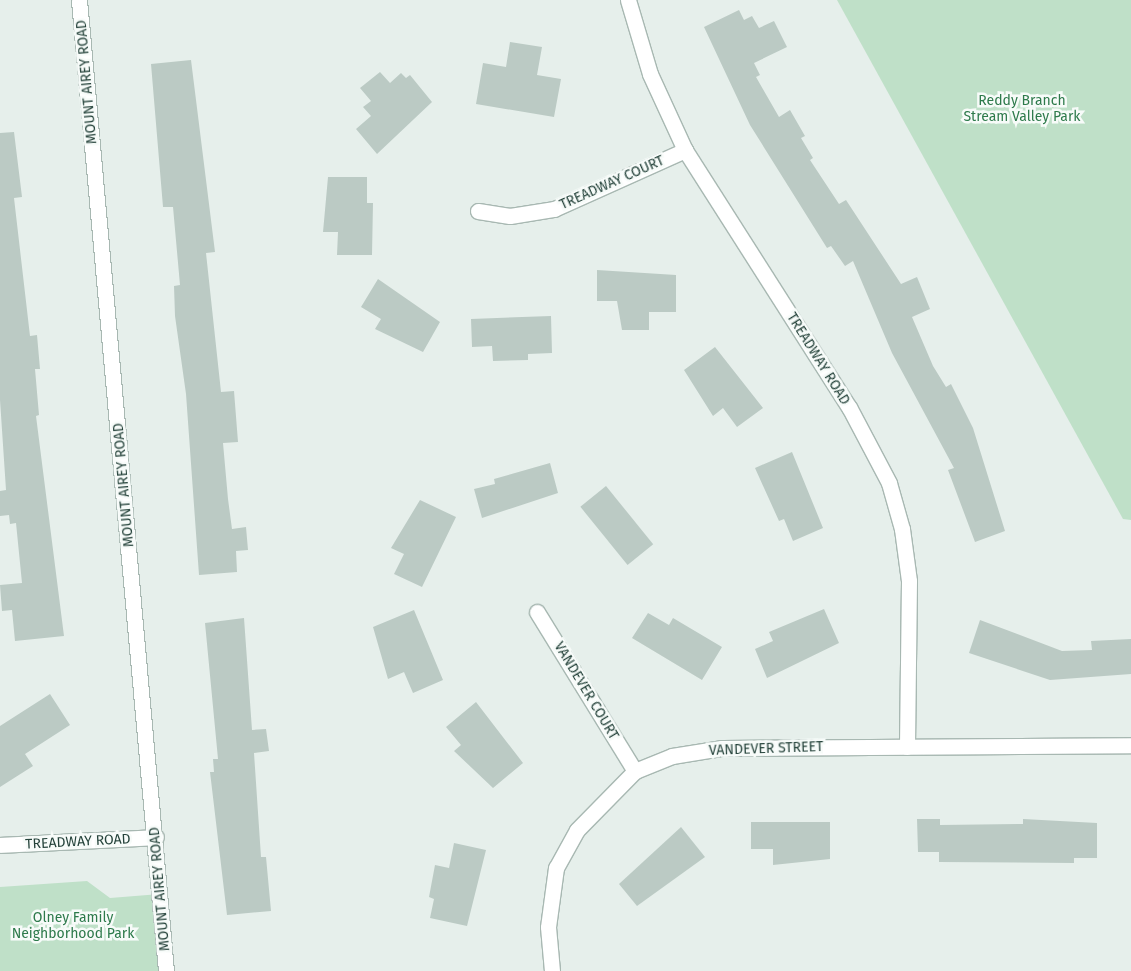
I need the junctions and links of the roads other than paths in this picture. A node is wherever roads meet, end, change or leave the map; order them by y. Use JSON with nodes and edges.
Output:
{"nodes":[{"id":1,"x":79,"y":0,"type":"edge"},
{"id":2,"x":628,"y":0,"type":"edge"},
{"id":3,"x":685,"y":150,"type":"junction"},
{"id":4,"x":478,"y":211,"type":"dead end"},
{"id":5,"x":537,"y":612,"type":"dead end"},
{"id":6,"x":1131,"y":745,"type":"edge"},
{"id":7,"x":907,"y":747,"type":"junction"},
{"id":8,"x":635,"y":771,"type":"junction"},
{"id":9,"x":156,"y":837,"type":"junction"},
{"id":10,"x":0,"y":845,"type":"edge"},
{"id":11,"x":166,"y":971,"type":"edge"},
{"id":12,"x":552,"y":971,"type":"edge"}],
"edges":[{"from":1,"to":9,"type":"street","name":"MOUNT AIREY ROAD"},
{"from":2,"to":3,"type":"street","name":"TREADWAY ROAD"},
{"from":3,"to":4,"type":"street","name":"TREADWAY COURT"},
{"from":3,"to":7,"type":"street","name":"TREADWAY ROAD"},
{"from":5,"to":8,"type":"street","name":"VANDEVER COURT"},
{"from":6,"to":7,"type":"street","name":"VANDEVER STREET"},
{"from":7,"to":8,"type":"street","name":"VANDEVER STREET"},
{"from":8,"to":12,"type":"street","name":"VANDEVER STREET"},
{"from":9,"to":10,"type":"street","name":"TREADWAY ROAD"},
{"from":9,"to":11,"type":"street","name":"MOUNT AIREY ROAD"}]}
